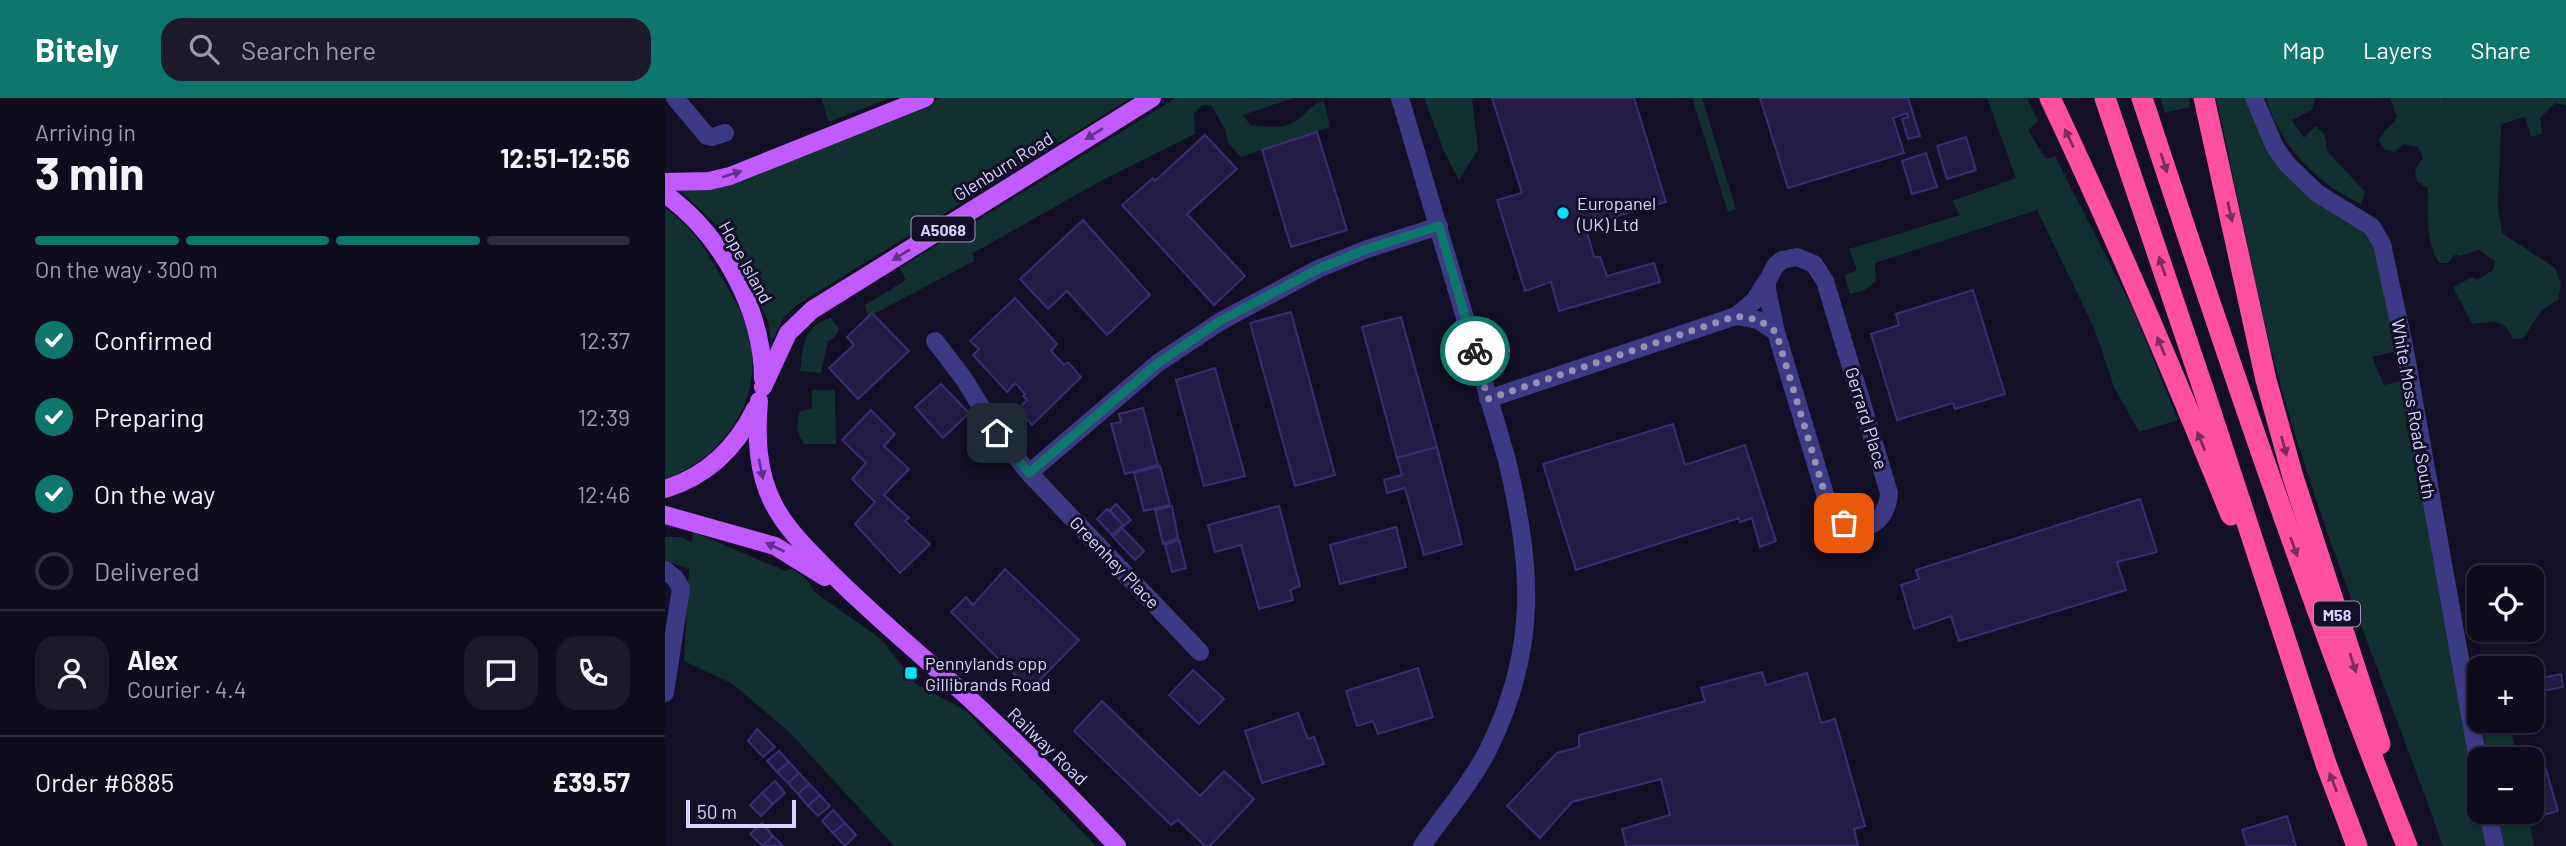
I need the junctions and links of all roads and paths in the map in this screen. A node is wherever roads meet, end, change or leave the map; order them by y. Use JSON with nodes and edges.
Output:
{"nodes":[{"id":1,"x":675,"y":98,"type":"edge"},
{"id":2,"x":925,"y":98,"type":"edge"},
{"id":3,"x":1152,"y":98,"type":"edge"},
{"id":4,"x":1400,"y":98,"type":"edge"},
{"id":5,"x":2050,"y":98,"type":"edge"},
{"id":6,"x":2105,"y":98,"type":"edge"},
{"id":7,"x":2142,"y":98,"type":"edge"},
{"id":8,"x":2204,"y":98,"type":"edge"},
{"id":9,"x":2254,"y":98,"type":"edge"},
{"id":10,"x":725,"y":133,"type":"dead end"},
{"id":11,"x":665,"y":182,"type":"edge"},
{"id":12,"x":665,"y":194,"type":"edge"},
{"id":13,"x":1439,"y":226,"type":"junction"},
{"id":14,"x":1767,"y":281,"type":"junction"},
{"id":15,"x":1736,"y":316,"type":"junction"},
{"id":16,"x":1776,"y":332,"type":"junction"},
{"id":17,"x":935,"y":341,"type":"dead end"},
{"id":18,"x":761,"y":394,"type":"junction"},
{"id":19,"x":1488,"y":399,"type":"junction"},
{"id":20,"x":1029,"y":473,"type":"junction"},
{"id":21,"x":665,"y":489,"type":"edge"},
{"id":22,"x":665,"y":515,"type":"edge"},
{"id":23,"x":670,"y":574,"type":"edge"},
{"id":24,"x":854,"y":596,"type":"junction"},
{"id":25,"x":1201,"y":652,"type":"dead end"},
{"id":26,"x":2300,"y":686,"type":"junction"},
{"id":27,"x":665,"y":693,"type":"edge"},
{"id":28,"x":2476,"y":747,"type":"edge"},
{"id":29,"x":2490,"y":824,"type":"edge"},
{"id":30,"x":1426,"y":840,"type":"edge"},
{"id":31,"x":1117,"y":846,"type":"edge"},
{"id":32,"x":1415,"y":846,"type":"edge"},
{"id":33,"x":2357,"y":846,"type":"edge"},
{"id":34,"x":2407,"y":846,"type":"edge"},
{"id":35,"x":2414,"y":846,"type":"edge"},
{"id":36,"x":2495,"y":846,"type":"edge"}],
"edges":[{"from":1,"to":10,"type":"street"},
{"from":11,"to":2,"type":"main road","one_way":true},
{"from":3,"to":18,"type":"main road","name":"Glenburn Road","number":"A5068","one_way":true},
{"from":4,"to":13,"type":"street"},
{"from":26,"to":5,"type":"highway","one_way":true},
{"from":26,"to":6,"type":"highway","one_way":true},
{"from":7,"to":34,"type":"highway","number":"M58","one_way":true},
{"from":8,"to":35,"type":"highway","number":"M58","one_way":true},
{"from":9,"to":28,"type":"street","name":"White Moss Road South"},
{"from":12,"to":18,"type":"main road","name":"Hope Island"},
{"from":13,"to":19,"type":"street"},
{"from":13,"to":20,"type":"street"},
{"from":14,"to":15,"type":"street","name":"Gerrard Place"},
{"from":14,"to":16,"type":"street","name":"Gerrard Place"},
{"from":14,"to":16,"type":"street","name":"Gerrard Place"},
{"from":15,"to":16,"type":"street"},
{"from":15,"to":19,"type":"street","name":"Gerrard Place"},
{"from":17,"to":20,"type":"street","name":"Greenhey Place"},
{"from":18,"to":21,"type":"main road","number":"A5068"},
{"from":18,"to":24,"type":"main road","name":"Railway Road","one_way":true},
{"from":19,"to":30,"type":"street"},
{"from":20,"to":25,"type":"street","name":"Greenhey Place"},
{"from":24,"to":22,"type":"main road","name":"Railway Road","one_way":true},
{"from":23,"to":27,"type":"street"},
{"from":24,"to":31,"type":"main road","name":"Railway Road"},
{"from":33,"to":26,"type":"highway","one_way":true},
{"from":29,"to":36,"type":"street"},
{"from":30,"to":32,"type":"street"}]}
